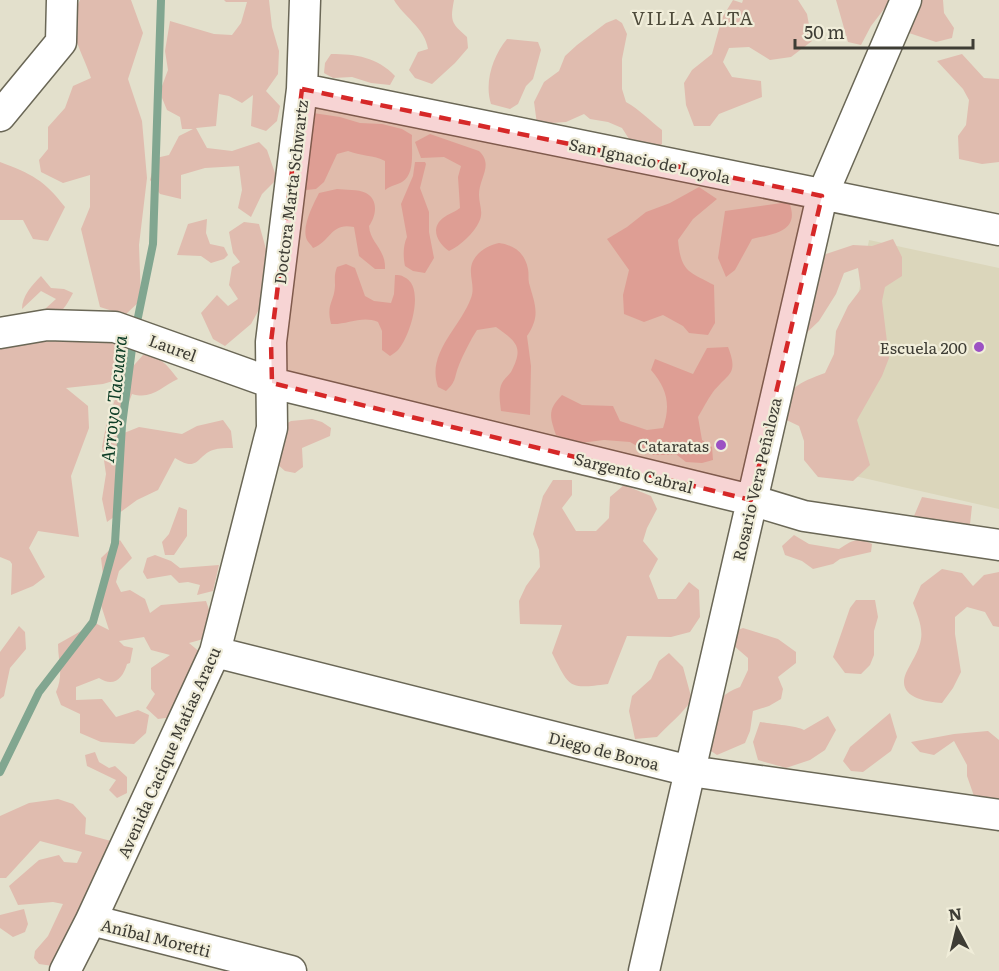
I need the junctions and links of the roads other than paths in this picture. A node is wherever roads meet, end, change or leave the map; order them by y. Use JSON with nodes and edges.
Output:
{"nodes":[{"id":1,"x":62,"y":0,"type":"edge"},
{"id":2,"x":305,"y":0,"type":"edge"},
{"id":3,"x":906,"y":0,"type":"edge"},
{"id":4,"x":302,"y":89,"type":"junction"},
{"id":5,"x":0,"y":116,"type":"edge"},
{"id":6,"x":822,"y":196,"type":"junction"},
{"id":7,"x":999,"y":230,"type":"edge"},
{"id":8,"x":0,"y":333,"type":"edge"},
{"id":9,"x":272,"y":383,"type":"junction"},
{"id":10,"x":751,"y":500,"type":"junction"},
{"id":11,"x":999,"y":545,"type":"edge"},
{"id":12,"x":215,"y":652,"type":"junction"},
{"id":13,"x":690,"y":771,"type":"junction"},
{"id":14,"x":999,"y":815,"type":"edge"},
{"id":15,"x":91,"y":920,"type":"junction"},
{"id":16,"x":65,"y":971,"type":"edge"},
{"id":17,"x":291,"y":971,"type":"edge"},
{"id":18,"x":644,"y":971,"type":"edge"}],
"edges":[{"from":1,"to":5,"type":"street"},
{"from":2,"to":4,"type":"street","name":"Doctora Marta Schwartz"},
{"from":3,"to":6,"type":"street","name":"Rosario Vera Peñaloza"},
{"from":4,"to":6,"type":"street","name":"San Ignacio de Loyola"},
{"from":4,"to":9,"type":"street","name":"Doctora Marta Schwartz"},
{"from":6,"to":7,"type":"street","name":"San Ignacio de Loyola"},
{"from":6,"to":10,"type":"street","name":"Rosario Vera Peñaloza"},
{"from":8,"to":9,"type":"street","name":"Laurel"},
{"from":9,"to":10,"type":"street","name":"Sargento Cabral"},
{"from":9,"to":12,"type":"street","name":"Avenida Cacique Matías Aracu"},
{"from":10,"to":11,"type":"street","name":"Sargento Cabral"},
{"from":10,"to":13,"type":"street","name":"Rosario Vera Peñaloza"},
{"from":12,"to":13,"type":"street","name":"Diego de Boroa"},
{"from":12,"to":15,"type":"street","name":"Avenida Cacique Matías Aracu"},
{"from":13,"to":14,"type":"street","name":"Diego de Boroa"},
{"from":13,"to":18,"type":"street","name":"Rosario Vera Peñaloza"},
{"from":15,"to":16,"type":"street","name":"Avenida Cacique Matías Aracu"},
{"from":15,"to":17,"type":"street","name":"Aníbal Moretti"}]}
